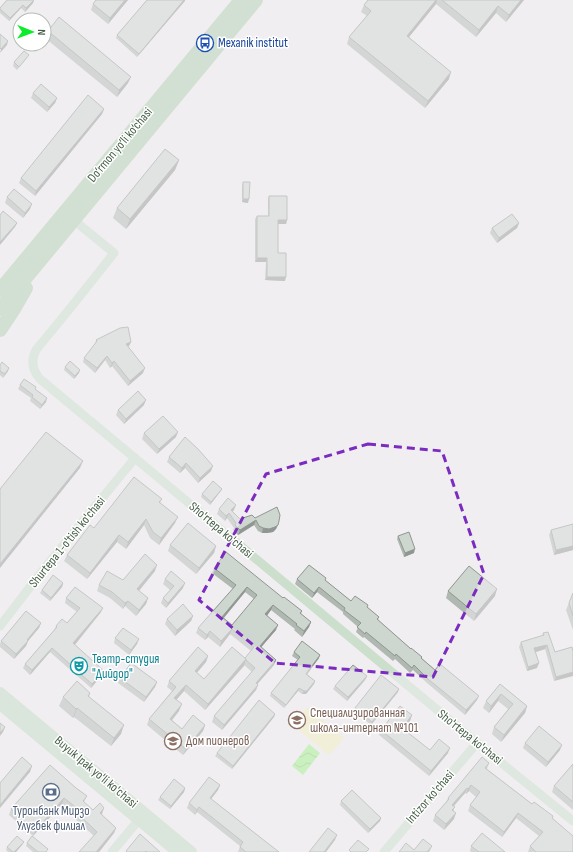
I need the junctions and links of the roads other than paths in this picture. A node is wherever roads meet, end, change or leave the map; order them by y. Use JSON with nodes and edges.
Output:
{"nodes":[{"id":1,"x":241,"y":0,"type":"edge"},
{"id":2,"x":256,"y":0,"type":"edge"},
{"id":3,"x":69,"y":216,"type":"junction"},
{"id":4,"x":40,"y":251,"type":"junction"},
{"id":5,"x":0,"y":276,"type":"edge"},
{"id":6,"x":0,"y":290,"type":"edge"},
{"id":7,"x":0,"y":309,"type":"edge"},
{"id":8,"x":0,"y":330,"type":"edge"},
{"id":9,"x":135,"y":458,"type":"junction"},
{"id":10,"x":0,"y":626,"type":"edge"},
{"id":11,"x":0,"y":692,"type":"edge"},
{"id":12,"x":0,"y":704,"type":"edge"},
{"id":13,"x":477,"y":742,"type":"junction"},
{"id":14,"x":142,"y":816,"type":"junction"},
{"id":15,"x":573,"y":820,"type":"edge"},
{"id":16,"x":112,"y":852,"type":"edge"},
{"id":17,"x":178,"y":852,"type":"edge"},
{"id":18,"x":191,"y":852,"type":"edge"},
{"id":19,"x":384,"y":852,"type":"edge"}],
"edges":[{"from":1,"to":3,"type":"main road","name":"Do‘rmon yo‘li ko‘chasi"},
{"from":2,"to":3,"type":"main road","name":"Do‘rmon yo‘li ko‘chasi"},
{"from":3,"to":4,"type":"main road","name":"Do‘rmon yo‘li ko‘chasi"},
{"from":3,"to":9,"type":"street","name":"Sho'rtepa ko'chasi"},
{"from":4,"to":5,"type":"main road"},
{"from":4,"to":6,"type":"main road","name":"Do‘rmon yo‘li ko‘chasi"},
{"from":4,"to":7,"type":"main road","name":"Do‘rmon yo‘li ko‘chasi"},
{"from":4,"to":8,"type":"main road"},
{"from":9,"to":10,"type":"street","name":"Shurtepa 1-o'tish ko'chasi"},
{"from":9,"to":13,"type":"street","name":"Sho'rtepa ko'chasi"},
{"from":11,"to":14,"type":"main road","name":"Buyuk Ipak yo'li ko'chasi"},
{"from":12,"to":14,"type":"main road","name":"Buyuk Ipak yo'li ko'chasi"},
{"from":13,"to":15,"type":"street","name":"Sho'rtepa ko'chasi"},
{"from":13,"to":19,"type":"street","name":"Intizor ko'chasi"},
{"from":14,"to":16,"type":"street"},
{"from":14,"to":17,"type":"main road","name":"Buyuk Ipak yo'li ko'chasi"},
{"from":14,"to":18,"type":"main road","name":"Buyuk Ipak yo'li ko'chasi"}]}
